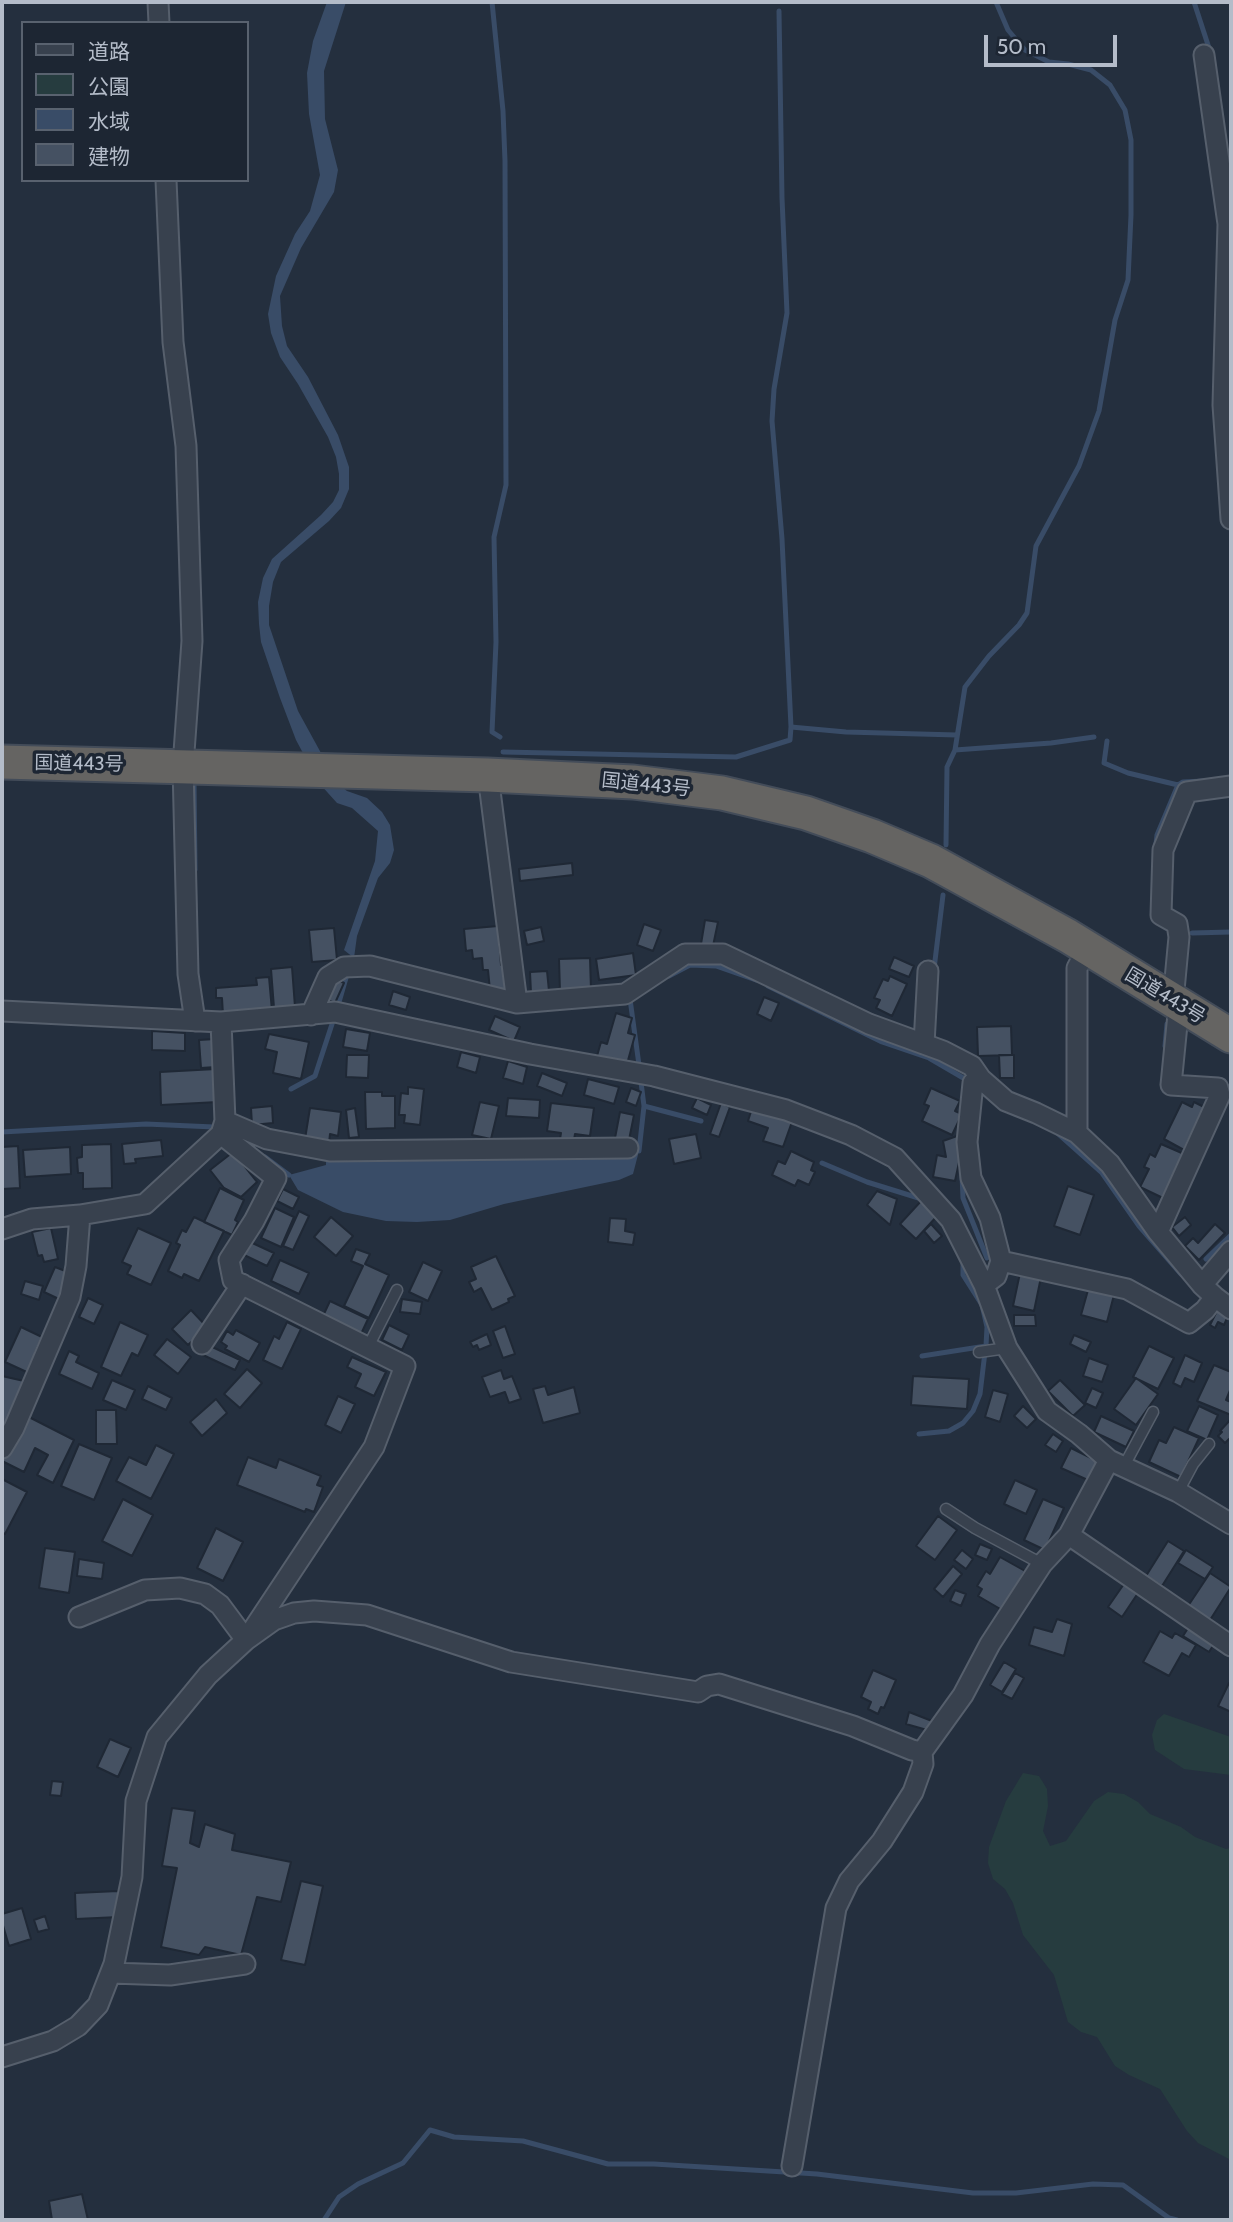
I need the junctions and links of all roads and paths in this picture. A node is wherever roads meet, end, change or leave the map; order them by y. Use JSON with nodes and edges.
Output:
{"nodes":[{"id":1,"x":158,"y":2,"type":"edge"},
{"id":2,"x":159,"y":21,"type":"edge"},
{"id":3,"x":1204,"y":55,"type":"dead end"},
{"id":4,"x":166,"y":182,"type":"edge"},
{"id":5,"x":1231,"y":519,"type":"edge"},
{"id":6,"x":2,"y":762,"type":"edge"},
{"id":7,"x":183,"y":766,"type":"junction"},
{"id":8,"x":488,"y":775,"type":"junction"},
{"id":9,"x":1231,"y":786,"type":"edge"},
{"id":10,"x":1087,"y":949,"type":"junction"},
{"id":11,"x":928,"y":971,"type":"dead end"},
{"id":12,"x":517,"y":1003,"type":"junction"},
{"id":13,"x":1176,"y":1003,"type":"junction"},
{"id":14,"x":2,"y":1011,"type":"edge"},
{"id":15,"x":311,"y":1015,"type":"junction"},
{"id":16,"x":195,"y":1021,"type":"junction"},
{"id":17,"x":221,"y":1022,"type":"junction"},
{"id":18,"x":1231,"y":1036,"type":"edge"},
{"id":19,"x":924,"y":1044,"type":"junction"},
{"id":20,"x":981,"y":1079,"type":"junction"},
{"id":21,"x":223,"y":1128,"type":"junction"},
{"id":22,"x":1077,"y":1133,"type":"junction"},
{"id":23,"x":628,"y":1148,"type":"dead end"},
{"id":24,"x":80,"y":1215,"type":"junction"},
{"id":25,"x":2,"y":1229,"type":"edge"},
{"id":26,"x":1158,"y":1233,"type":"junction"},
{"id":27,"x":1231,"y":1251,"type":"edge"},
{"id":28,"x":1001,"y":1261,"type":"junction"},
{"id":29,"x":242,"y":1284,"type":"junction"},
{"id":30,"x":984,"y":1285,"type":"junction"},
{"id":31,"x":397,"y":1290,"type":"dead end"},
{"id":32,"x":1216,"y":1297,"type":"edge"},
{"id":33,"x":202,"y":1344,"type":"dead end"},
{"id":34,"x":368,"y":1347,"type":"junction"},
{"id":35,"x":1000,"y":1349,"type":"junction"},
{"id":36,"x":979,"y":1352,"type":"dead end"},
{"id":37,"x":1153,"y":1412,"type":"dead end"},
{"id":38,"x":1209,"y":1444,"type":"dead end"},
{"id":39,"x":2,"y":1448,"type":"edge"},
{"id":40,"x":1116,"y":1463,"type":"junction"},
{"id":41,"x":1178,"y":1492,"type":"junction"},
{"id":42,"x":946,"y":1509,"type":"dead end"},
{"id":43,"x":1231,"y":1524,"type":"edge"},
{"id":44,"x":1069,"y":1535,"type":"junction"},
{"id":45,"x":1042,"y":1564,"type":"junction"},
{"id":46,"x":79,"y":1617,"type":"dead end"},
{"id":47,"x":246,"y":1640,"type":"junction"},
{"id":48,"x":1231,"y":1646,"type":"edge"},
{"id":49,"x":922,"y":1752,"type":"junction"},
{"id":50,"x":245,"y":1964,"type":"dead end"},
{"id":51,"x":111,"y":1973,"type":"junction"},
{"id":52,"x":2,"y":2057,"type":"edge"},
{"id":53,"x":792,"y":2166,"type":"dead end"}],
"edges":[{"from":1,"to":2,"type":"street"},
{"from":3,"to":5,"type":"street"},
{"from":4,"to":7,"type":"street"},
{"from":6,"to":7,"type":"highway","name":"国道443号"},
{"from":7,"to":8,"type":"highway","name":"国道443号"},
{"from":7,"to":16,"type":"street"},
{"from":8,"to":10,"type":"highway","name":"国道443号"},
{"from":8,"to":12,"type":"street"},
{"from":9,"to":13,"type":"street"},
{"from":10,"to":13,"type":"highway","name":"国道443号"},
{"from":10,"to":22,"type":"street"},
{"from":11,"to":19,"type":"street"},
{"from":12,"to":15,"type":"street"},
{"from":12,"to":19,"type":"street"},
{"from":13,"to":18,"type":"highway","name":"国道443号"},
{"from":13,"to":26,"type":"street"},
{"from":14,"to":16,"type":"street"},
{"from":15,"to":17,"type":"street"},
{"from":15,"to":30,"type":"street"},
{"from":16,"to":17,"type":"street"},
{"from":17,"to":21,"type":"street"},
{"from":19,"to":20,"type":"street"},
{"from":20,"to":22,"type":"street"},
{"from":20,"to":28,"type":"street"},
{"from":21,"to":23,"type":"street"},
{"from":21,"to":24,"type":"street"},
{"from":21,"to":29,"type":"street"},
{"from":22,"to":26,"type":"street"},
{"from":24,"to":25,"type":"street"},
{"from":24,"to":39,"type":"street"},
{"from":26,"to":32,"type":"street"},
{"from":27,"to":32,"type":"street"},
{"from":28,"to":30,"type":"street"},
{"from":28,"to":32,"type":"street"},
{"from":29,"to":33,"type":"street"},
{"from":29,"to":34,"type":"street"},
{"from":30,"to":35,"type":"street"},
{"from":31,"to":34,"type":"lane"},
{"from":34,"to":47,"type":"street"},
{"from":35,"to":36,"type":"lane"},
{"from":35,"to":40,"type":"street"},
{"from":37,"to":40,"type":"lane"},
{"from":38,"to":41,"type":"lane"},
{"from":40,"to":41,"type":"street"},
{"from":40,"to":44,"type":"street"},
{"from":41,"to":43,"type":"street"},
{"from":42,"to":45,"type":"lane"},
{"from":44,"to":45,"type":"street"},
{"from":44,"to":48,"type":"street"},
{"from":45,"to":49,"type":"street"},
{"from":46,"to":47,"type":"street"},
{"from":47,"to":49,"type":"street"},
{"from":47,"to":51,"type":"street"},
{"from":49,"to":53,"type":"street"},
{"from":50,"to":51,"type":"street"},
{"from":51,"to":52,"type":"street"}]}
